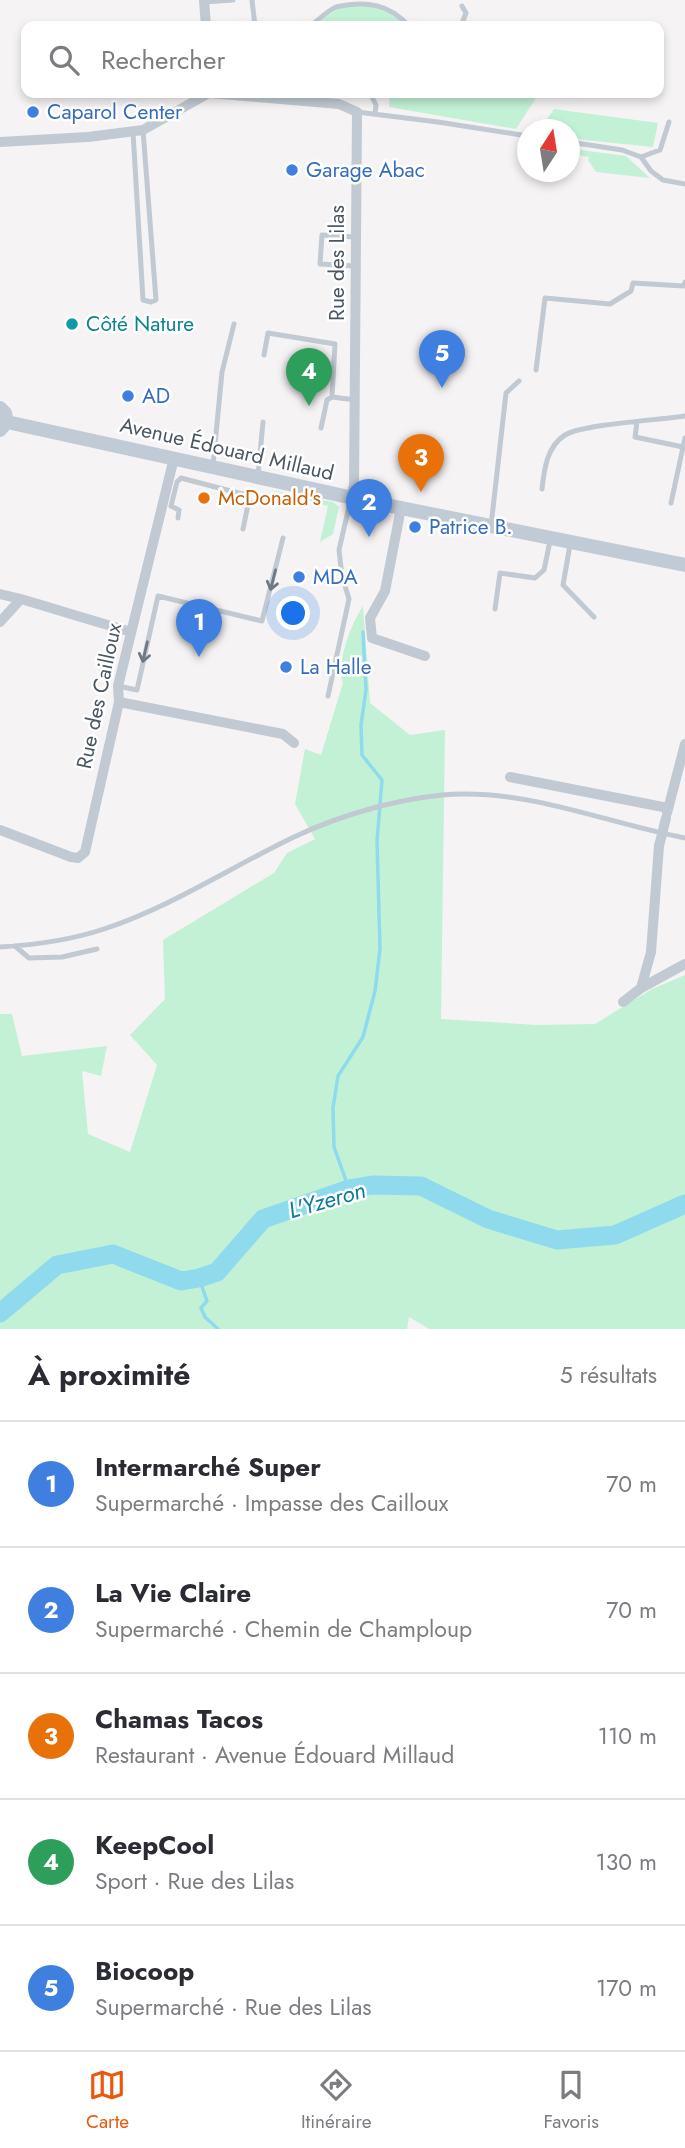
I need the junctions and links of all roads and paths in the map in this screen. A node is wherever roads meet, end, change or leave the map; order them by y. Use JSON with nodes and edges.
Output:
{"nodes":[{"id":1,"x":233,"y":0,"type":"edge"},
{"id":2,"x":252,"y":0,"type":"edge"},
{"id":3,"x":204,"y":1,"type":"edge"},
{"id":4,"x":361,"y":1,"type":"edge"},
{"id":5,"x":462,"y":6,"type":"dead end"},
{"id":6,"x":206,"y":21,"type":"edge"},
{"id":7,"x":254,"y":21,"type":"edge"},
{"id":8,"x":318,"y":21,"type":"edge"},
{"id":9,"x":405,"y":21,"type":"edge"},
{"id":10,"x":463,"y":21,"type":"edge"},
{"id":11,"x":200,"y":98,"type":"edge"},
{"id":12,"x":273,"y":98,"type":"edge"},
{"id":13,"x":302,"y":98,"type":"edge"},
{"id":14,"x":372,"y":98,"type":"edge"},
{"id":15,"x":299,"y":100,"type":"junction"},
{"id":16,"x":357,"y":113,"type":"junction"},
{"id":17,"x":375,"y":114,"type":"junction"},
{"id":18,"x":669,"y":122,"type":"dead end"},
{"id":19,"x":138,"y":131,"type":"junction"},
{"id":20,"x":517,"y":135,"type":"edge"},
{"id":21,"x":0,"y":142,"type":"edge"},
{"id":22,"x":580,"y":144,"type":"edge"},
{"id":23,"x":641,"y":157,"type":"junction"},
{"id":24,"x":685,"y":184,"type":"edge"},
{"id":25,"x":356,"y":237,"type":"junction"},
{"id":26,"x":356,"y":266,"type":"junction"},
{"id":27,"x":685,"y":282,"type":"edge"},
{"id":28,"x":234,"y":324,"type":"dead end"},
{"id":29,"x":264,"y":355,"type":"dead end"},
{"id":30,"x":536,"y":370,"type":"dead end"},
{"id":31,"x":519,"y":381,"type":"dead end"},
{"id":32,"x":332,"y":397,"type":"junction"},
{"id":33,"x":356,"y":400,"type":"junction"},
{"id":34,"x":0,"y":408,"type":"edge"},
{"id":35,"x":685,"y":416,"type":"edge"},
{"id":36,"x":263,"y":422,"type":"dead end"},
{"id":37,"x":638,"y":422,"type":"junction"},
{"id":38,"x":3,"y":426,"type":"edge"},
{"id":39,"x":321,"y":428,"type":"dead end"},
{"id":40,"x":685,"y":438,"type":"edge"},
{"id":41,"x":683,"y":447,"type":"junction"},
{"id":42,"x":174,"y":458,"type":"junction"},
{"id":43,"x":213,"y":467,"type":"junction"},
{"id":44,"x":258,"y":476,"type":"junction"},
{"id":45,"x":542,"y":489,"type":"dead end"},
{"id":46,"x":351,"y":498,"type":"junction"},
{"id":47,"x":671,"y":502,"type":"dead end"},
{"id":48,"x":401,"y":509,"type":"junction"},
{"id":49,"x":178,"y":518,"type":"dead end"},
{"id":50,"x":491,"y":526,"type":"junction"},
{"id":51,"x":243,"y":529,"type":"dead end"},
{"id":52,"x":283,"y":538,"type":"dead end"},
{"id":53,"x":551,"y":538,"type":"junction"},
{"id":54,"x":570,"y":542,"type":"junction"},
{"id":55,"x":685,"y":565,"type":"edge"},
{"id":56,"x":0,"y":594,"type":"edge"},
{"id":57,"x":22,"y":599,"type":"junction"},
{"id":58,"x":495,"y":610,"type":"dead end"},
{"id":59,"x":594,"y":617,"type":"dead end"},
{"id":60,"x":0,"y":622,"type":"edge"},
{"id":61,"x":131,"y":632,"type":"junction"},
{"id":62,"x":425,"y":656,"type":"dead end"},
{"id":63,"x":118,"y":686,"type":"junction"},
{"id":64,"x":328,"y":696,"type":"dead end"},
{"id":65,"x":119,"y":702,"type":"junction"},
{"id":66,"x":293,"y":743,"type":"dead end"},
{"id":67,"x":685,"y":744,"type":"edge"},
{"id":68,"x":510,"y":778,"type":"dead end"},
{"id":69,"x":667,"y":813,"type":"junction"},
{"id":70,"x":0,"y":830,"type":"edge"},
{"id":71,"x":685,"y":838,"type":"edge"},
{"id":72,"x":15,"y":946,"type":"junction"},
{"id":73,"x":0,"y":947,"type":"edge"},
{"id":74,"x":97,"y":949,"type":"dead end"},
{"id":75,"x":685,"y":964,"type":"edge"},
{"id":76,"x":641,"y":988,"type":"junction"},
{"id":77,"x":624,"y":1002,"type":"dead end"}],
"edges":[{"from":1,"to":3,"type":"lane"},
{"from":2,"to":7,"type":"lane"},
{"from":3,"to":6,"type":"street"},
{"from":4,"to":8,"type":"lane"},
{"from":4,"to":9,"type":"lane"},
{"from":5,"to":10,"type":"lane"},
{"from":11,"to":19,"type":"street"},
{"from":12,"to":15,"type":"street"},
{"from":13,"to":15,"type":"lane"},
{"from":14,"to":17,"type":"lane"},
{"from":15,"to":16,"type":"street"},
{"from":16,"to":17,"type":"lane"},
{"from":16,"to":25,"type":"street","name":"Rue des Lilas"},
{"from":17,"to":20,"type":"lane"},
{"from":18,"to":23,"type":"lane"},
{"from":19,"to":19,"type":"lane"},
{"from":19,"to":21,"type":"street"},
{"from":22,"to":23,"type":"lane"},
{"from":23,"to":24,"type":"lane"},
{"from":25,"to":26,"type":"street","name":"Rue des Lilas"},
{"from":25,"to":26,"type":"lane"},
{"from":26,"to":33,"type":"street","name":"Rue des Lilas"},
{"from":27,"to":30,"type":"lane"},
{"from":28,"to":43,"type":"lane"},
{"from":29,"to":32,"type":"lane"},
{"from":31,"to":50,"type":"lane"},
{"from":32,"to":33,"type":"lane"},
{"from":32,"to":39,"type":"lane"},
{"from":33,"to":46,"type":"street","name":"Rue des Lilas"},
{"from":34,"to":38,"type":"main road"},
{"from":35,"to":37,"type":"lane"},
{"from":36,"to":44,"type":"lane"},
{"from":37,"to":41,"type":"lane"},
{"from":37,"to":45,"type":"lane"},
{"from":38,"to":42,"type":"main road","name":"Avenue Édouard Millaud"},
{"from":40,"to":41,"type":"lane"},
{"from":41,"to":47,"type":"lane"},
{"from":42,"to":43,"type":"main road","name":"Avenue Édouard Millaud"},
{"from":42,"to":61,"type":"street","name":"Rue des Cailloux"},
{"from":43,"to":44,"type":"main road","name":"Avenue Édouard Millaud"},
{"from":44,"to":46,"type":"main road","name":"Avenue Édouard Millaud"},
{"from":46,"to":48,"type":"main road","name":"Avenue Édouard Millaud"},
{"from":46,"to":64,"type":"lane"},
{"from":48,"to":50,"type":"main road","name":"Avenue Édouard Millaud"},
{"from":48,"to":62,"type":"street"},
{"from":49,"to":51,"type":"lane"},
{"from":50,"to":53,"type":"main road","name":"Avenue Édouard Millaud"},
{"from":52,"to":63,"type":"lane","one_way":true},
{"from":53,"to":54,"type":"main road","name":"Avenue Édouard Millaud"},
{"from":53,"to":58,"type":"lane"},
{"from":54,"to":55,"type":"main road","name":"Avenue Édouard Millaud"},
{"from":54,"to":59,"type":"lane"},
{"from":56,"to":57,"type":"street"},
{"from":57,"to":60,"type":"street"},
{"from":57,"to":61,"type":"street"},
{"from":61,"to":63,"type":"street","name":"Rue des Cailloux"},
{"from":63,"to":65,"type":"street","name":"Rue des Cailloux"},
{"from":65,"to":66,"type":"street"},
{"from":65,"to":70,"type":"street","name":"Rue des Cailloux"},
{"from":67,"to":69,"type":"street"},
{"from":68,"to":69,"type":"street"},
{"from":69,"to":76,"type":"street","bridge":true},
{"from":71,"to":72,"type":"lane"},
{"from":72,"to":73,"type":"lane"},
{"from":72,"to":74,"type":"lane"},
{"from":75,"to":76,"type":"street"},
{"from":76,"to":77,"type":"street"}]}
